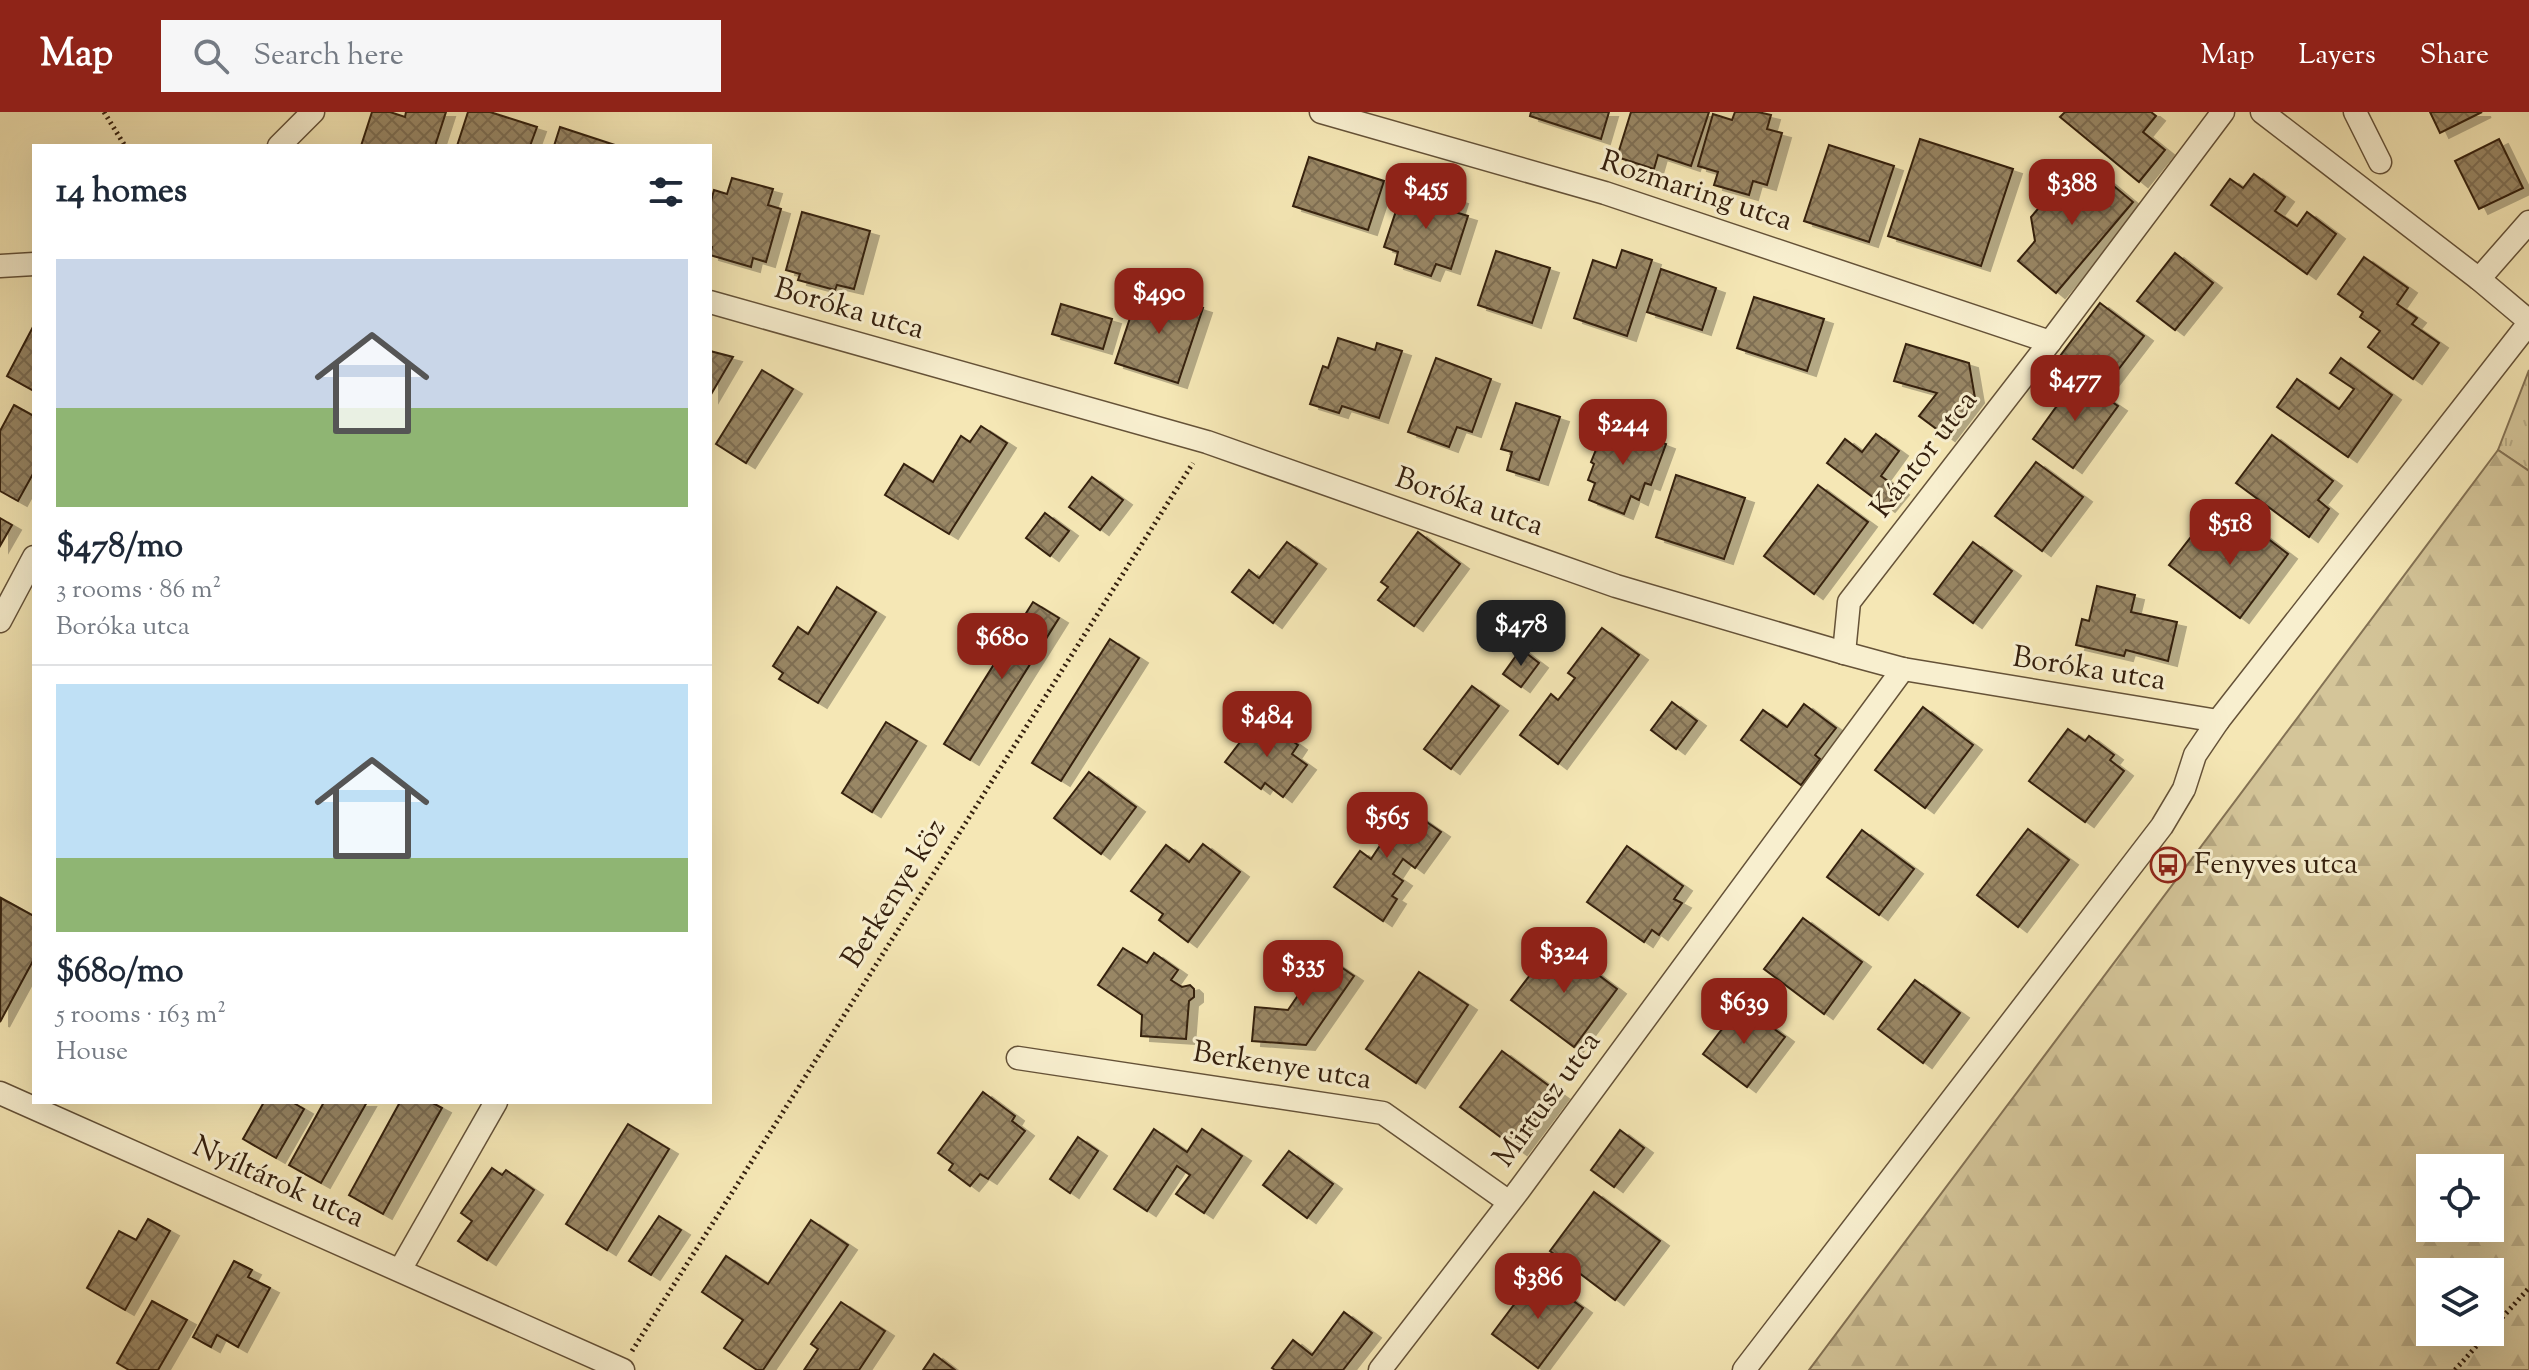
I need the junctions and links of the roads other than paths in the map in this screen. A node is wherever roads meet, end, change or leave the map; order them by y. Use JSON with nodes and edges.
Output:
{"nodes":[{"id":1,"x":313,"y":112,"type":"edge"},
{"id":2,"x":1321,"y":112,"type":"edge"},
{"id":3,"x":2223,"y":112,"type":"edge"},
{"id":4,"x":2262,"y":112,"type":"edge"},
{"id":5,"x":2355,"y":112,"type":"edge"},
{"id":6,"x":281,"y":144,"type":"edge"},
{"id":7,"x":2380,"y":162,"type":"dead end"},
{"id":8,"x":2529,"y":222,"type":"edge"},
{"id":9,"x":32,"y":264,"type":"edge"},
{"id":10,"x":0,"y":266,"type":"edge"},
{"id":11,"x":2479,"y":279,"type":"junction"},
{"id":12,"x":712,"y":303,"type":"edge"},
{"id":13,"x":2529,"y":322,"type":"edge"},
{"id":14,"x":2050,"y":342,"type":"junction"},
{"id":15,"x":32,"y":563,"type":"edge"},
{"id":16,"x":0,"y":621,"type":"edge"},
{"id":17,"x":1844,"y":653,"type":"junction"},
{"id":18,"x":1903,"y":669,"type":"junction"},
{"id":19,"x":2218,"y":721,"type":"junction"},
{"id":20,"x":1018,"y":1058,"type":"dead end"},
{"id":21,"x":0,"y":1093,"type":"edge"},
{"id":22,"x":495,"y":1104,"type":"edge"},
{"id":23,"x":1509,"y":1202,"type":"junction"},
{"id":24,"x":400,"y":1270,"type":"junction"},
{"id":25,"x":622,"y":1369,"type":"edge"},
{"id":26,"x":1380,"y":1370,"type":"edge"},
{"id":27,"x":1744,"y":1370,"type":"edge"}],
"edges":[{"from":1,"to":6,"type":"street"},
{"from":2,"to":14,"type":"street","name":"Rozmaring utca"},
{"from":3,"to":14,"type":"street","name":"Kántor utca"},
{"from":4,"to":11,"type":"street"},
{"from":5,"to":7,"type":"street"},
{"from":8,"to":11,"type":"street"},
{"from":9,"to":10,"type":"street"},
{"from":11,"to":13,"type":"street"},
{"from":12,"to":17,"type":"street","name":"Boróka utca"},
{"from":13,"to":19,"type":"street"},
{"from":14,"to":17,"type":"street","name":"Kántor utca"},
{"from":15,"to":16,"type":"street"},
{"from":17,"to":18,"type":"street","name":"Boróka utca"},
{"from":18,"to":19,"type":"street","name":"Boróka utca"},
{"from":18,"to":23,"type":"street","name":"Mirtusz utca"},
{"from":19,"to":27,"type":"street"},
{"from":20,"to":23,"type":"street","name":"Berkenye utca"},
{"from":21,"to":24,"type":"street","name":"Nyíltárok utca"},
{"from":22,"to":24,"type":"street"},
{"from":23,"to":26,"type":"street","name":"Mirtusz utca"},
{"from":24,"to":25,"type":"street","name":"Nyíltárok utca"}]}
